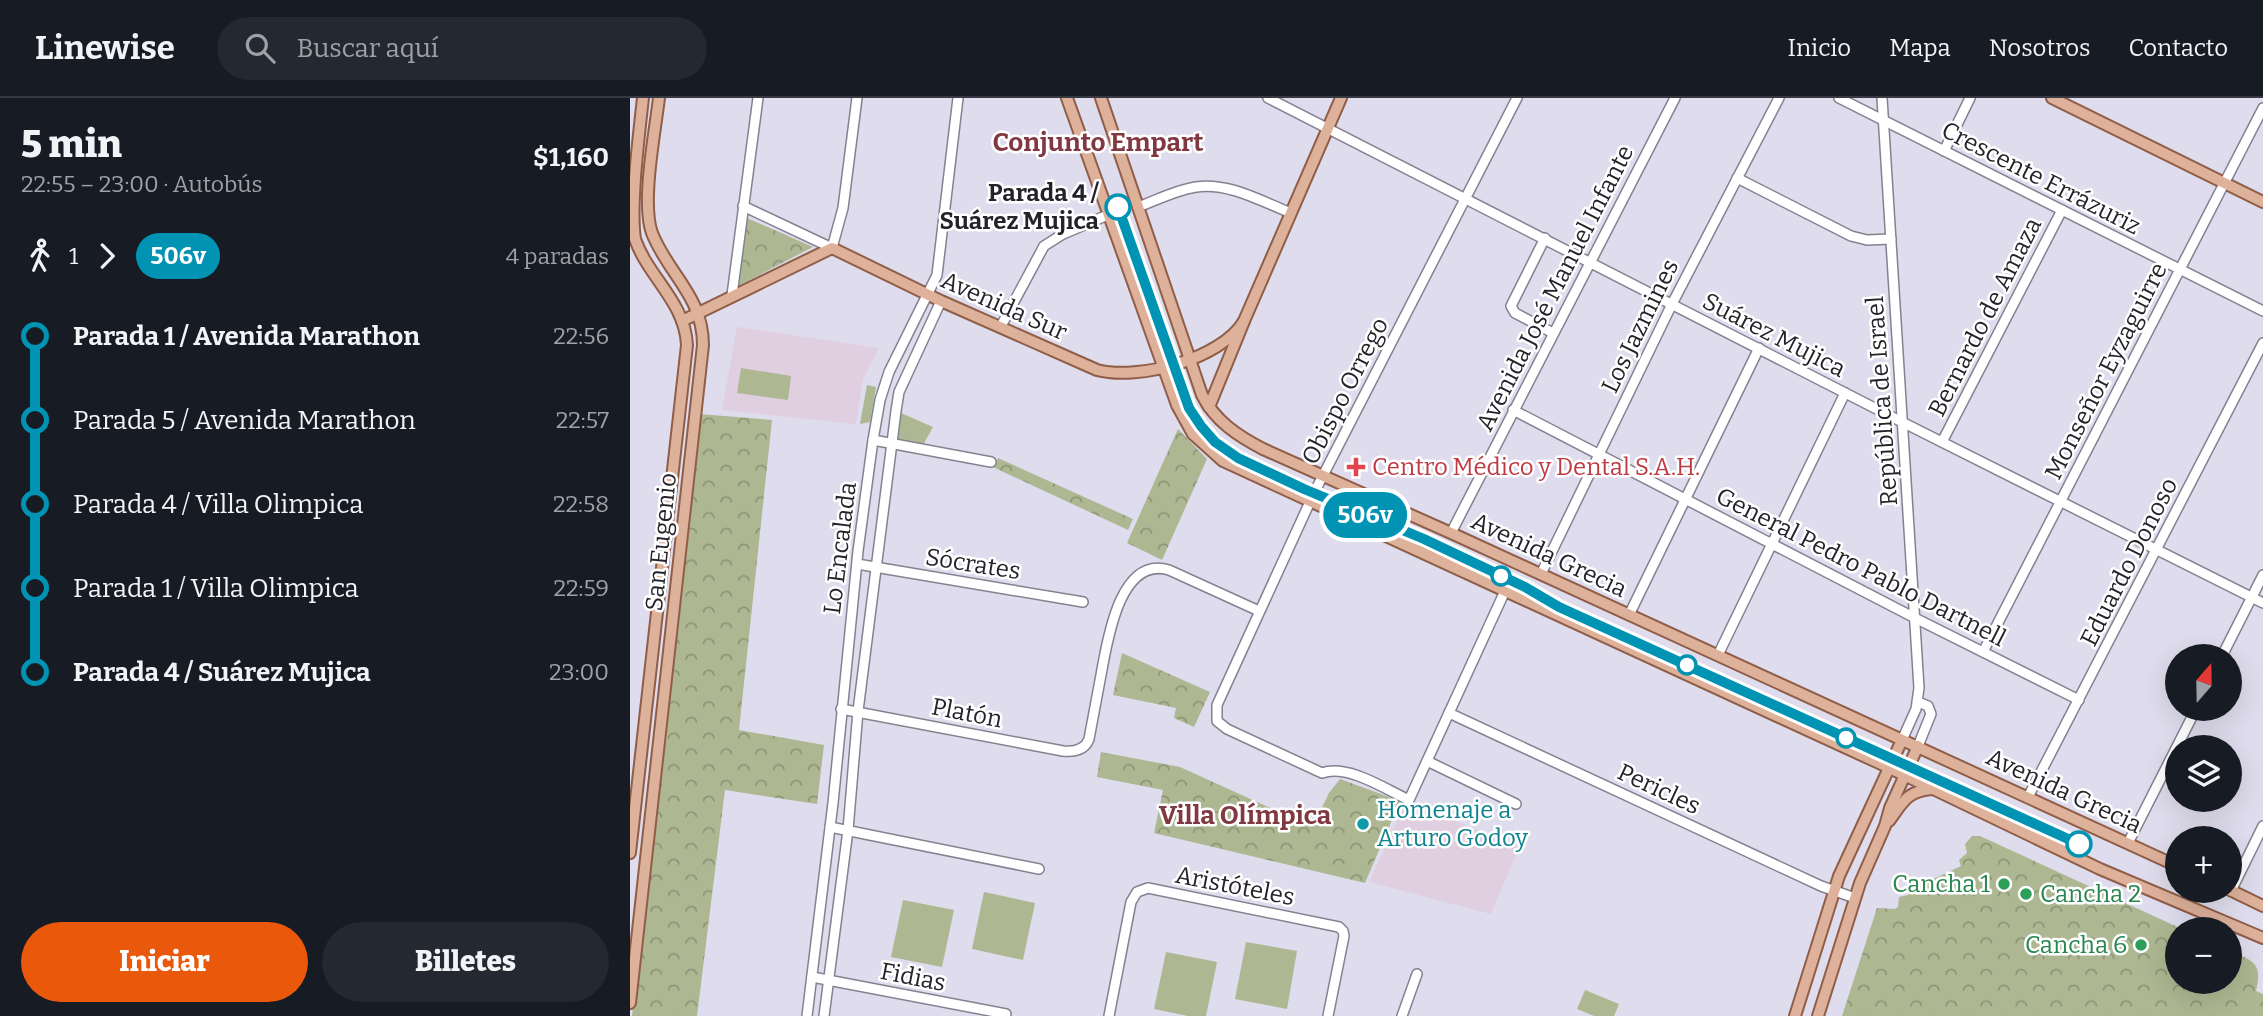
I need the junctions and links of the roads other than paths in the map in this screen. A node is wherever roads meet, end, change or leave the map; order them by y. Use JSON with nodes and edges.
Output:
{"nodes":[{"id":1,"x":643,"y":98,"type":"edge"},
{"id":2,"x":659,"y":98,"type":"edge"},
{"id":3,"x":758,"y":98,"type":"edge"},
{"id":4,"x":857,"y":98,"type":"edge"},
{"id":5,"x":958,"y":98,"type":"edge"},
{"id":6,"x":1067,"y":98,"type":"edge"},
{"id":7,"x":1101,"y":98,"type":"edge"},
{"id":8,"x":1268,"y":98,"type":"edge"},
{"id":9,"x":1341,"y":98,"type":"edge"},
{"id":10,"x":1517,"y":98,"type":"edge"},
{"id":11,"x":1675,"y":98,"type":"edge"},
{"id":12,"x":1779,"y":98,"type":"edge"},
{"id":13,"x":1839,"y":98,"type":"edge"},
{"id":14,"x":1882,"y":98,"type":"edge"},
{"id":15,"x":1970,"y":98,"type":"edge"},
{"id":16,"x":2052,"y":98,"type":"edge"},
{"id":17,"x":2263,"y":108,"type":"edge"},
{"id":18,"x":1883,"y":120,"type":"junction"},
{"id":19,"x":1328,"y":128,"type":"junction"},
{"id":20,"x":639,"y":134,"type":"junction"},
{"id":21,"x":655,"y":137,"type":"junction"},
{"id":22,"x":1944,"y":151,"type":"junction"},
{"id":23,"x":1737,"y":178,"type":"junction"},
{"id":24,"x":2224,"y":183,"type":"junction"},
{"id":25,"x":1466,"y":197,"type":"junction"},
{"id":26,"x":2263,"y":202,"type":"edge"},
{"id":27,"x":743,"y":206,"type":"junction"},
{"id":28,"x":1138,"y":207,"type":"junction"},
{"id":29,"x":2062,"y":210,"type":"junction"},
{"id":30,"x":1291,"y":213,"type":"junction"},
{"id":31,"x":1110,"y":214,"type":"junction"},
{"id":32,"x":1545,"y":238,"type":"junction"},
{"id":33,"x":1891,"y":239,"type":"junction"},
{"id":34,"x":832,"y":248,"type":"junction"},
{"id":35,"x":1591,"y":261,"type":"junction"},
{"id":36,"x":2180,"y":269,"type":"junction"},
{"id":37,"x":732,"y":295,"type":"junction"},
{"id":38,"x":927,"y":295,"type":"junction"},
{"id":39,"x":941,"y":301,"type":"junction"},
{"id":40,"x":1672,"y":304,"type":"junction"},
{"id":41,"x":2263,"y":311,"type":"edge"},
{"id":42,"x":698,"y":312,"type":"junction"},
{"id":43,"x":682,"y":321,"type":"junction"},
{"id":44,"x":1244,"y":321,"type":"junction"},
{"id":45,"x":1001,"y":326,"type":"junction"},
{"id":46,"x":1553,"y":333,"type":"junction"},
{"id":47,"x":2263,"y":343,"type":"edge"},
{"id":48,"x":1759,"y":348,"type":"junction"},
{"id":49,"x":1191,"y":358,"type":"junction"},
{"id":50,"x":1165,"y":367,"type":"junction"},
{"id":51,"x":684,"y":376,"type":"junction"},
{"id":52,"x":699,"y":385,"type":"junction"},
{"id":53,"x":1845,"y":393,"type":"junction"},
{"id":54,"x":1209,"y":407,"type":"junction"},
{"id":55,"x":1513,"y":410,"type":"junction"},
{"id":56,"x":1902,"y":422,"type":"junction"},
{"id":57,"x":873,"y":440,"type":"junction"},
{"id":58,"x":1942,"y":442,"type":"junction"},
{"id":59,"x":891,"y":443,"type":"junction"},
{"id":60,"x":1599,"y":454,"type":"junction"},
{"id":61,"x":991,"y":462,"type":"dead end"},
{"id":62,"x":1323,"y":476,"type":"junction"},
{"id":63,"x":1686,"y":498,"type":"junction"},
{"id":64,"x":2060,"y":501,"type":"junction"},
{"id":65,"x":1310,"y":502,"type":"junction"},
{"id":66,"x":1451,"y":533,"type":"junction"},
{"id":67,"x":1773,"y":543,"type":"junction"},
{"id":68,"x":2157,"y":550,"type":"junction"},
{"id":69,"x":857,"y":564,"type":"junction"},
{"id":70,"x":877,"y":568,"type":"junction"},
{"id":71,"x":1541,"y":574,"type":"junction"},
{"id":72,"x":2263,"y":575,"type":"edge"},
{"id":73,"x":1505,"y":591,"type":"junction"},
{"id":74,"x":2252,"y":597,"type":"junction"},
{"id":75,"x":1083,"y":602,"type":"dead end"},
{"id":76,"x":2263,"y":603,"type":"edge"},
{"id":77,"x":1259,"y":611,"type":"junction"},
{"id":78,"x":1629,"y":615,"type":"junction"},
{"id":79,"x":1915,"y":618,"type":"junction"},
{"id":80,"x":2228,"y":644,"type":"edge"},
{"id":81,"x":1983,"y":652,"type":"junction"},
{"id":82,"x":1718,"y":655,"type":"junction"},
{"id":83,"x":648,"y":697,"type":"junction"},
{"id":84,"x":664,"y":698,"type":"junction"},
{"id":85,"x":2079,"y":700,"type":"junction"},
{"id":86,"x":1918,"y":702,"type":"junction"},
{"id":87,"x":841,"y":709,"type":"junction"},
{"id":88,"x":858,"y":711,"type":"junction"},
{"id":89,"x":1449,"y":713,"type":"junction"},
{"id":90,"x":2190,"y":721,"type":"edge"},
{"id":91,"x":645,"y":725,"type":"junction"},
{"id":92,"x":661,"y":726,"type":"junction"},
{"id":93,"x":1902,"y":740,"type":"junction"},
{"id":94,"x":1918,"y":747,"type":"junction"},
{"id":95,"x":1427,"y":761,"type":"junction"},
{"id":96,"x":1889,"y":768,"type":"junction"},
{"id":97,"x":1904,"y":775,"type":"junction"},
{"id":98,"x":1932,"y":789,"type":"junction"},
{"id":99,"x":2028,"y":797,"type":"junction"},
{"id":100,"x":1516,"y":804,"type":"dead end"},
{"id":101,"x":1885,"y":826,"type":"junction"},
{"id":102,"x":2263,"y":826,"type":"edge"},
{"id":103,"x":830,"y":827,"type":"junction"},
{"id":104,"x":848,"y":830,"type":"junction"},
{"id":105,"x":2128,"y":843,"type":"junction"},
{"id":106,"x":630,"y":853,"type":"edge"},
{"id":107,"x":2165,"y":860,"type":"edge"},
{"id":108,"x":1845,"y":862,"type":"junction"},
{"id":109,"x":2242,"y":867,"type":"edge"},
{"id":110,"x":1039,"y":869,"type":"dead end"},
{"id":111,"x":1866,"y":869,"type":"junction"},
{"id":112,"x":1833,"y":891,"type":"junction"},
{"id":113,"x":2242,"y":896,"type":"edge"},
{"id":114,"x":1855,"y":898,"type":"junction"},
{"id":115,"x":2263,"y":906,"type":"edge"},
{"id":116,"x":2263,"y":939,"type":"edge"},
{"id":117,"x":1417,"y":974,"type":"dead end"},
{"id":118,"x":812,"y":977,"type":"junction"},
{"id":119,"x":829,"y":980,"type":"junction"},
{"id":120,"x":630,"y":1003,"type":"edge"},
{"id":121,"x":1006,"y":1014,"type":"edge"},
{"id":122,"x":807,"y":1016,"type":"edge"},
{"id":123,"x":824,"y":1016,"type":"edge"},
{"id":124,"x":1109,"y":1016,"type":"edge"},
{"id":125,"x":1328,"y":1016,"type":"edge"},
{"id":126,"x":1402,"y":1016,"type":"edge"},
{"id":127,"x":1795,"y":1016,"type":"edge"},
{"id":128,"x":1818,"y":1016,"type":"edge"}],
"edges":[{"from":1,"to":20,"type":"main road","name":"San Eugenio"},
{"from":2,"to":21,"type":"main road","name":"San Eugenio"},
{"from":3,"to":27,"type":"street"},
{"from":4,"to":34,"type":"street"},
{"from":5,"to":38,"type":"street","name":"Lo Encalada"},
{"from":6,"to":31,"type":"main road","name":"Avenida Grecia"},
{"from":7,"to":28,"type":"main road","name":"Avenida Grecia"},
{"from":8,"to":19,"type":"street","name":"Suárez Mujica"},
{"from":9,"to":19,"type":"main road"},
{"from":10,"to":25,"type":"street","name":"Obispo Orrego"},
{"from":11,"to":35,"type":"street","name":"Avenida José Manuel Infante"},
{"from":12,"to":23,"type":"street","name":"Los Jazmines"},
{"from":13,"to":18,"type":"street","name":"Crescente Errázuriz"},
{"from":14,"to":18,"type":"street","name":"República de Israel"},
{"from":15,"to":22,"type":"street"},
{"from":16,"to":24,"type":"main road"},
{"from":17,"to":24,"type":"street","name":"Monseñor Eyzaguirre"},
{"from":18,"to":22,"type":"street","name":"Crescente Errázuriz"},
{"from":18,"to":33,"type":"street","name":"República de Israel"},
{"from":19,"to":25,"type":"street","name":"Suárez Mujica"},
{"from":19,"to":30,"type":"main road"},
{"from":20,"to":21,"type":"main road"},
{"from":20,"to":43,"type":"main road","name":"San Eugenio"},
{"from":21,"to":42,"type":"main road","name":"San Eugenio"},
{"from":22,"to":29,"type":"street","name":"Crescente Errázuriz"},
{"from":23,"to":33,"type":"street"},
{"from":23,"to":40,"type":"street","name":"Los Jazmines"},
{"from":24,"to":26,"type":"main road"},
{"from":24,"to":36,"type":"street","name":"Monseñor Eyzaguirre"},
{"from":25,"to":32,"type":"street","name":"Suárez Mujica"},
{"from":25,"to":62,"type":"street","name":"Obispo Orrego"},
{"from":27,"to":34,"type":"street","name":"Avenida Sur"},
{"from":27,"to":37,"type":"street"},
{"from":28,"to":30,"type":"street"},
{"from":28,"to":49,"type":"main road","name":"Avenida Grecia"},
{"from":29,"to":36,"type":"street","name":"Crescente Errázuriz"},
{"from":29,"to":58,"type":"street","name":"Bernardo de Amaza"},
{"from":30,"to":44,"type":"main road"},
{"from":31,"to":45,"type":"street"},
{"from":31,"to":50,"type":"main road","name":"Avenida Grecia"},
{"from":32,"to":35,"type":"street","name":"Suárez Mujica"},
{"from":32,"to":46,"type":"street"},
{"from":33,"to":56,"type":"street","name":"República de Israel"},
{"from":34,"to":37,"type":"main road"},
{"from":34,"to":38,"type":"main road","name":"Avenida Sur"},
{"from":35,"to":40,"type":"street","name":"Suárez Mujica"},
{"from":35,"to":46,"type":"street","name":"Avenida José Manuel Infante"},
{"from":36,"to":41,"type":"street","name":"Crescente Errázuriz"},
{"from":36,"to":64,"type":"street","name":"Monseñor Eyzaguirre"},
{"from":37,"to":42,"type":"main road"},
{"from":38,"to":39,"type":"main road","name":"Avenida Sur"},
{"from":38,"to":57,"type":"street","name":"Lo Encalada"},
{"from":39,"to":45,"type":"main road","name":"Avenida Sur"},
{"from":39,"to":59,"type":"street","name":"Lo Encalada"},
{"from":40,"to":48,"type":"street","name":"Suárez Mujica"},
{"from":40,"to":60,"type":"street","name":"Los Jazmines"},
{"from":42,"to":43,"type":"main road"},
{"from":42,"to":52,"type":"main road","name":"San Eugenio"},
{"from":43,"to":51,"type":"main road","name":"San Eugenio"},
{"from":44,"to":49,"type":"main road","name":"Avenida Sur"},
{"from":44,"to":54,"type":"main road"},
{"from":45,"to":50,"type":"main road","name":"Avenida Sur"},
{"from":46,"to":55,"type":"street","name":"Avenida José Manuel Infante"},
{"from":47,"to":68,"type":"street","name":"Eduardo Donoso"},
{"from":48,"to":53,"type":"street","name":"Suárez Mujica"},
{"from":48,"to":63,"type":"street"},
{"from":49,"to":50,"type":"main road","name":"Avenida Sur"},
{"from":49,"to":54,"type":"main road","name":"Avenida Grecia"},
{"from":50,"to":65,"type":"main road","name":"Avenida Grecia"},
{"from":51,"to":52,"type":"main road"},
{"from":51,"to":83,"type":"main road","name":"San Eugenio"},
{"from":52,"to":84,"type":"main road","name":"San Eugenio"},
{"from":53,"to":56,"type":"street","name":"Suárez Mujica"},
{"from":53,"to":67,"type":"street"},
{"from":54,"to":62,"type":"main road","name":"Avenida Grecia"},
{"from":55,"to":60,"type":"street","name":"General Pedro Pablo Dartnell"},
{"from":55,"to":66,"type":"street","name":"Avenida José Manuel Infante"},
{"from":56,"to":58,"type":"street","name":"Suárez Mujica"},
{"from":56,"to":79,"type":"street","name":"República de Israel"},
{"from":57,"to":59,"type":"street"},
{"from":57,"to":69,"type":"street","name":"Lo Encalada"},
{"from":58,"to":64,"type":"street","name":"Suárez Mujica"},
{"from":59,"to":61,"type":"street"},
{"from":59,"to":70,"type":"street","name":"Lo Encalada"},
{"from":60,"to":63,"type":"street","name":"General Pedro Pablo Dartnell"},
{"from":60,"to":71,"type":"street","name":"Los Jazmines"},
{"from":62,"to":65,"type":"street","name":"Obispo Orrego"},
{"from":62,"to":66,"type":"main road","name":"Avenida Grecia"},
{"from":63,"to":67,"type":"street","name":"General Pedro Pablo Dartnell"},
{"from":63,"to":78,"type":"street"},
{"from":64,"to":68,"type":"street","name":"Suárez Mujica"},
{"from":64,"to":81,"type":"street","name":"Monseñor Eyzaguirre"},
{"from":65,"to":73,"type":"main road","name":"Avenida Grecia"},
{"from":65,"to":77,"type":"street","name":"Obispo Orrego"},
{"from":66,"to":71,"type":"main road","name":"Avenida Grecia"},
{"from":67,"to":79,"type":"street","name":"General Pedro Pablo Dartnell"},
{"from":67,"to":82,"type":"street"},
{"from":68,"to":74,"type":"street","name":"Suárez Mujica"},
{"from":68,"to":85,"type":"street","name":"Eduardo Donoso"},
{"from":69,"to":70,"type":"street","name":"Sócrates"},
{"from":69,"to":87,"type":"street","name":"Lo Encalada"},
{"from":70,"to":75,"type":"street","name":"Sócrates"},
{"from":70,"to":88,"type":"street","name":"Lo Encalada"},
{"from":71,"to":78,"type":"main road","name":"Avenida Grecia"},
{"from":72,"to":74,"type":"street"},
{"from":73,"to":89,"type":"street"},
{"from":73,"to":96,"type":"main road","name":"Avenida Grecia"},
{"from":74,"to":76,"type":"street","name":"Suárez Mujica"},
{"from":74,"to":80,"type":"street"},
{"from":77,"to":88,"type":"street","name":"Platón"},
{"from":77,"to":95,"type":"street","name":"Obispo Orrego"},
{"from":78,"to":82,"type":"main road","name":"Avenida Grecia"},
{"from":79,"to":81,"type":"street","name":"General Pedro Pablo Dartnell"},
{"from":79,"to":86,"type":"street","name":"República de Israel"},
{"from":81,"to":85,"type":"street","name":"General Pedro Pablo Dartnell"},
{"from":82,"to":93,"type":"main road","name":"Avenida Grecia"},
{"from":83,"to":84,"type":"main road"},
{"from":83,"to":91,"type":"main road","name":"San Eugenio"},
{"from":84,"to":92,"type":"main road","name":"San Eugenio"},
{"from":85,"to":99,"type":"street","name":"Eduardo Donoso"},
{"from":86,"to":93,"type":"street","name":"República de Israel"},
{"from":86,"to":94,"type":"street","name":"República de Israel"},
{"from":87,"to":88,"type":"street","name":"Platón"},
{"from":87,"to":103,"type":"street","name":"Lo Encalada"},
{"from":88,"to":104,"type":"street","name":"Lo Encalada"},
{"from":89,"to":95,"type":"street"},
{"from":89,"to":112,"type":"street","name":"Pericles"},
{"from":90,"to":105,"type":"street"},
{"from":91,"to":92,"type":"main road"},
{"from":91,"to":106,"type":"main road","name":"San Eugenio"},
{"from":92,"to":120,"type":"main road","name":"San Eugenio"},
{"from":93,"to":94,"type":"main road","name":"Avenida Grecia"},
{"from":93,"to":96,"type":"main road"},
{"from":94,"to":97,"type":"main road"},
{"from":94,"to":99,"type":"main road","name":"Avenida Grecia"},
{"from":95,"to":100,"type":"street"},
{"from":96,"to":97,"type":"main road","name":"Avenida Grecia"},
{"from":96,"to":108,"type":"main road"},
{"from":97,"to":98,"type":"main road","name":"Avenida Grecia"},
{"from":97,"to":101,"type":"main road"},
{"from":98,"to":101,"type":"main road"},
{"from":98,"to":116,"type":"main road","name":"Avenida Grecia"},
{"from":99,"to":105,"type":"main road","name":"Avenida Grecia"},
{"from":101,"to":111,"type":"main road"},
{"from":102,"to":109,"type":"street"},
{"from":103,"to":104,"type":"street"},
{"from":103,"to":118,"type":"street","name":"Lo Encalada"},
{"from":104,"to":110,"type":"street"},
{"from":104,"to":119,"type":"street","name":"Lo Encalada"},
{"from":105,"to":107,"type":"main road","name":"Avenida Grecia"},
{"from":108,"to":111,"type":"main road"},
{"from":108,"to":112,"type":"main road"},
{"from":111,"to":114,"type":"main road"},
{"from":112,"to":114,"type":"street","name":"Pericles"},
{"from":112,"to":127,"type":"main road"},
{"from":113,"to":115,"type":"main road"},
{"from":114,"to":128,"type":"main road"},
{"from":117,"to":126,"type":"street"},
{"from":118,"to":119,"type":"street","name":"Fidias"},
{"from":118,"to":122,"type":"street","name":"Lo Encalada"},
{"from":119,"to":121,"type":"street","name":"Fidias"},
{"from":119,"to":123,"type":"street","name":"Lo Encalada"},
{"from":124,"to":125,"type":"street","name":"Aristóteles"}]}
